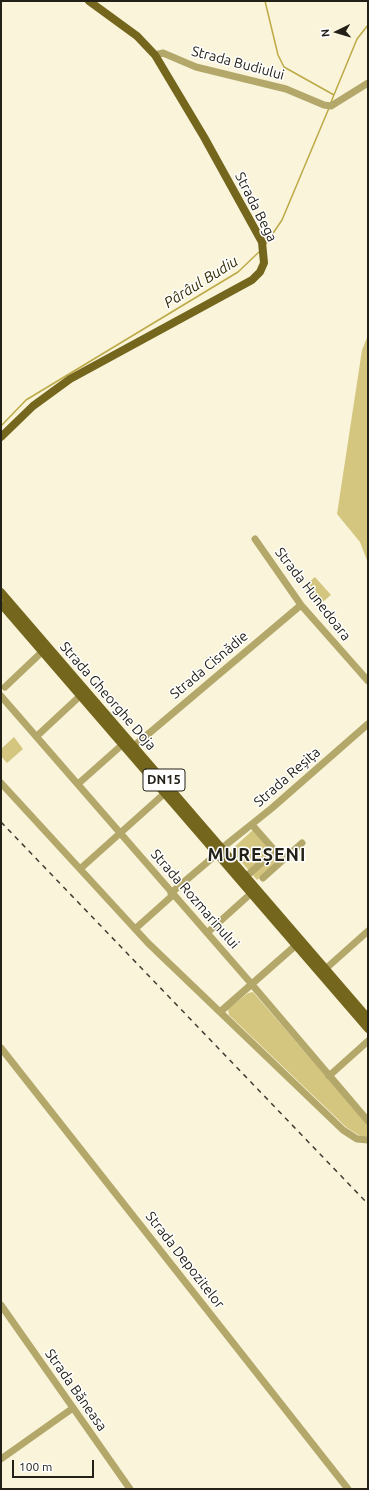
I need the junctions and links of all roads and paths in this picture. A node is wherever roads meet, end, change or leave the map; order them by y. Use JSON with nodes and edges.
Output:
{"nodes":[{"id":1,"x":89,"y":1,"type":"edge"},
{"id":2,"x":155,"y":55,"type":"junction"},
{"id":3,"x":368,"y":83,"type":"edge"},
{"id":4,"x":1,"y":437,"type":"edge"},
{"id":5,"x":255,"y":539,"type":"dead end"},
{"id":6,"x":1,"y":592,"type":"edge"},
{"id":7,"x":1,"y":604,"type":"edge"},
{"id":8,"x":302,"y":605,"type":"junction"},
{"id":9,"x":45,"y":648,"type":"junction"},
{"id":10,"x":368,"y":681,"type":"edge"},
{"id":11,"x":5,"y":687,"type":"dead end"},
{"id":12,"x":81,"y":695,"type":"junction"},
{"id":13,"x":1,"y":696,"type":"edge"},
{"id":14,"x":368,"y":724,"type":"edge"},
{"id":15,"x":37,"y":736,"type":"junction"},
{"id":16,"x":123,"y":744,"type":"junction"},
{"id":17,"x":134,"y":746,"type":"junction"},
{"id":18,"x":1,"y":782,"type":"edge"},
{"id":19,"x":78,"y":784,"type":"junction"},
{"id":20,"x":165,"y":793,"type":"junction"},
{"id":21,"x":254,"y":827,"type":"dead end"},
{"id":22,"x":120,"y":834,"type":"junction"},
{"id":23,"x":302,"y":843,"type":"dead end"},
{"id":24,"x":220,"y":850,"type":"junction"},
{"id":25,"x":275,"y":851,"type":"junction"},
{"id":26,"x":283,"y":860,"type":"junction"},
{"id":27,"x":80,"y":869,"type":"junction"},
{"id":28,"x":250,"y":873,"type":"dead end"},
{"id":29,"x":263,"y":878,"type":"dead end"},
{"id":30,"x":172,"y":894,"type":"junction"},
{"id":31,"x":247,"y":897,"type":"dead end"},
{"id":32,"x":135,"y":929,"type":"junction"},
{"id":33,"x":368,"y":931,"type":"edge"},
{"id":34,"x":207,"y":933,"type":"junction"},
{"id":35,"x":296,"y":946,"type":"junction"},
{"id":36,"x":323,"y":972,"type":"junction"},
{"id":37,"x":252,"y":984,"type":"junction"},
{"id":38,"x":220,"y":1012,"type":"junction"},
{"id":39,"x":368,"y":1018,"type":"edge"},
{"id":40,"x":368,"y":1029,"type":"edge"},
{"id":41,"x":368,"y":1041,"type":"edge"},
{"id":42,"x":1,"y":1048,"type":"edge"},
{"id":43,"x":329,"y":1076,"type":"junction"},
{"id":44,"x":368,"y":1121,"type":"edge"},
{"id":45,"x":368,"y":1140,"type":"edge"},
{"id":46,"x":1,"y":1305,"type":"edge"},
{"id":47,"x":73,"y":1408,"type":"junction"},
{"id":48,"x":1,"y":1459,"type":"edge"},
{"id":49,"x":130,"y":1489,"type":"edge"},
{"id":50,"x":348,"y":1489,"type":"edge"}],
"edges":[{"from":1,"to":2,"type":"main road"},
{"from":2,"to":3,"type":"street","name":"Strada Budiului"},
{"from":2,"to":4,"type":"main road","name":"Strada Bega"},
{"from":5,"to":8,"type":"street","name":"Strada Hunedoara"},
{"from":6,"to":9,"type":"main road","name":"Strada Gheorghe Doja","number":"DN15"},
{"from":7,"to":9,"type":"main road","name":"Strada Gheorghe Doja","number":"DN15"},
{"from":8,"to":10,"type":"street","name":"Strada Hunedoara"},
{"from":8,"to":17,"type":"street","name":"Strada Cisnădie"},
{"from":9,"to":11,"type":"street"},
{"from":9,"to":12,"type":"main road","name":"Strada Gheorghe Doja","number":"DN15"},
{"from":9,"to":17,"type":"main road","name":"Strada Gheorghe Doja","number":"DN15"},
{"from":12,"to":15,"type":"street"},
{"from":12,"to":16,"type":"main road","name":"Strada Gheorghe Doja","number":"DN15"},
{"from":13,"to":15,"type":"street","name":"Strada Rozmarinului"},
{"from":14,"to":24,"type":"street","name":"Strada Reșița"},
{"from":15,"to":19,"type":"street","name":"Strada Rozmarinului"},
{"from":16,"to":19,"type":"street"},
{"from":16,"to":20,"type":"main road","name":"Strada Gheorghe Doja","number":"DN15"},
{"from":17,"to":24,"type":"main road","name":"Strada Gheorghe Doja","number":"DN15"},
{"from":18,"to":27,"type":"street"},
{"from":19,"to":22,"type":"street","name":"Strada Rozmarinului"},
{"from":20,"to":22,"type":"street"},
{"from":20,"to":24,"type":"main road","name":"Strada Gheorghe Doja","number":"DN15"},
{"from":21,"to":25,"type":"street"},
{"from":22,"to":27,"type":"street"},
{"from":22,"to":30,"type":"street","name":"Strada Rozmarinului"},
{"from":23,"to":26,"type":"street"},
{"from":24,"to":30,"type":"street","name":"Strada Reșița"},
{"from":24,"to":35,"type":"main road","name":"Strada Gheorghe Doja","number":"DN15"},
{"from":24,"to":36,"type":"main road","name":"Strada Gheorghe Doja","number":"DN15"},
{"from":25,"to":26,"type":"street"},
{"from":25,"to":28,"type":"street"},
{"from":26,"to":29,"type":"street"},
{"from":27,"to":32,"type":"street"},
{"from":30,"to":32,"type":"street","name":"Strada Reșița"},
{"from":30,"to":34,"type":"street","name":"Strada Rozmarinului"},
{"from":31,"to":34,"type":"street"},
{"from":32,"to":38,"type":"street"},
{"from":33,"to":36,"type":"street"},
{"from":34,"to":37,"type":"street","name":"Strada Rozmarinului"},
{"from":35,"to":36,"type":"main road","name":"Strada Gheorghe Doja","number":"DN15"},
{"from":35,"to":37,"type":"street"},
{"from":36,"to":39,"type":"main road","name":"Strada Gheorghe Doja","number":"DN15"},
{"from":36,"to":40,"type":"main road","name":"Strada Gheorghe Doja","number":"DN15"},
{"from":37,"to":38,"type":"street"},
{"from":37,"to":43,"type":"street","name":"Strada Rozmarinului"},
{"from":38,"to":45,"type":"street"},
{"from":41,"to":43,"type":"street"},
{"from":42,"to":50,"type":"street","name":"Strada Depozitelor"},
{"from":43,"to":44,"type":"street","name":"Strada Rozmarinului"},
{"from":46,"to":47,"type":"street","name":"Strada Băneasa"},
{"from":47,"to":48,"type":"street"},
{"from":47,"to":49,"type":"street","name":"Strada Băneasa"}]}
